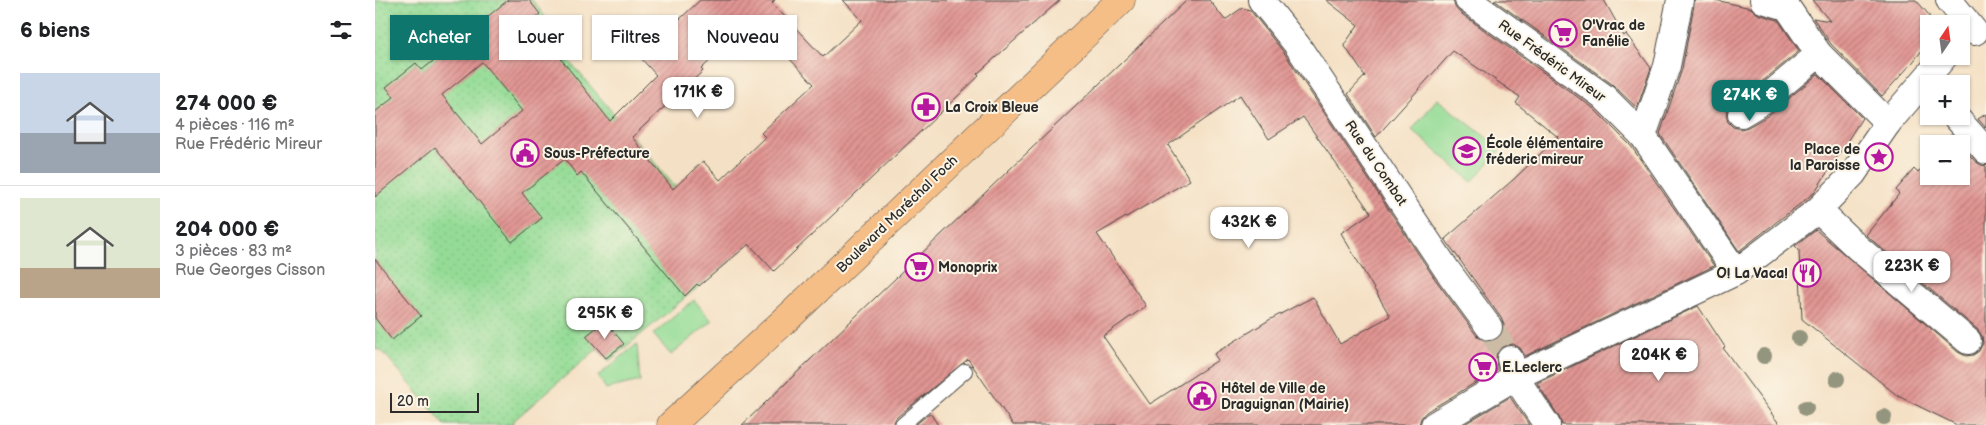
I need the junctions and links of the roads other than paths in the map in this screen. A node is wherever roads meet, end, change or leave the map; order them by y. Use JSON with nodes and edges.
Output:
{"nodes":[{"id":1,"x":1121,"y":0,"type":"edge"},
{"id":2,"x":1261,"y":0,"type":"edge"},
{"id":3,"x":1680,"y":0,"type":"edge"},
{"id":4,"x":1949,"y":0,"type":"edge"},
{"id":5,"x":1471,"y":1,"type":"edge"},
{"id":6,"x":1780,"y":2,"type":"edge"},
{"id":7,"x":1974,"y":34,"type":"edge"},
{"id":8,"x":1819,"y":54,"type":"junction"},
{"id":9,"x":1937,"y":65,"type":"edge"},
{"id":10,"x":1741,"y":114,"type":"dead end"},
{"id":11,"x":1888,"y":123,"type":"junction"},
{"id":12,"x":1963,"y":125,"type":"edge"},
{"id":13,"x":1643,"y":136,"type":"junction"},
{"id":14,"x":1986,"y":151,"type":"edge"},
{"id":15,"x":1819,"y":210,"type":"junction"},
{"id":16,"x":1736,"y":272,"type":"junction"},
{"id":17,"x":1489,"y":326,"type":"tunnel mouth"},
{"id":18,"x":1967,"y":341,"type":"dead end"},
{"id":19,"x":1513,"y":368,"type":"junction"},
{"id":20,"x":965,"y":371,"type":"dead end"},
{"id":21,"x":671,"y":425,"type":"edge"},
{"id":22,"x":902,"y":425,"type":"edge"},
{"id":23,"x":1434,"y":425,"type":"edge"},
{"id":24,"x":1547,"y":425,"type":"edge"}],
"edges":[{"from":1,"to":21,"type":"main road","name":"Boulevard Maréchal Foch"},
{"from":2,"to":17,"type":"street","name":"Rue du Combat"},
{"from":3,"to":13,"type":"street"},
{"from":4,"to":7,"type":"street"},
{"from":5,"to":13,"type":"street","name":"Rue Frédéric Mireur"},
{"from":6,"to":8,"type":"street"},
{"from":8,"to":10,"type":"street"},
{"from":8,"to":11,"type":"street"},
{"from":9,"to":11,"type":"street"},
{"from":11,"to":15,"type":"street"},
{"from":12,"to":14,"type":"street"},
{"from":13,"to":16,"type":"street","name":"Rue Frédéric Mireur"},
{"from":15,"to":16,"type":"street"},
{"from":15,"to":18,"type":"street"},
{"from":16,"to":19,"type":"street"},
{"from":19,"to":23,"type":"street"},
{"from":19,"to":24,"type":"street"},
{"from":20,"to":22,"type":"lane"}]}
